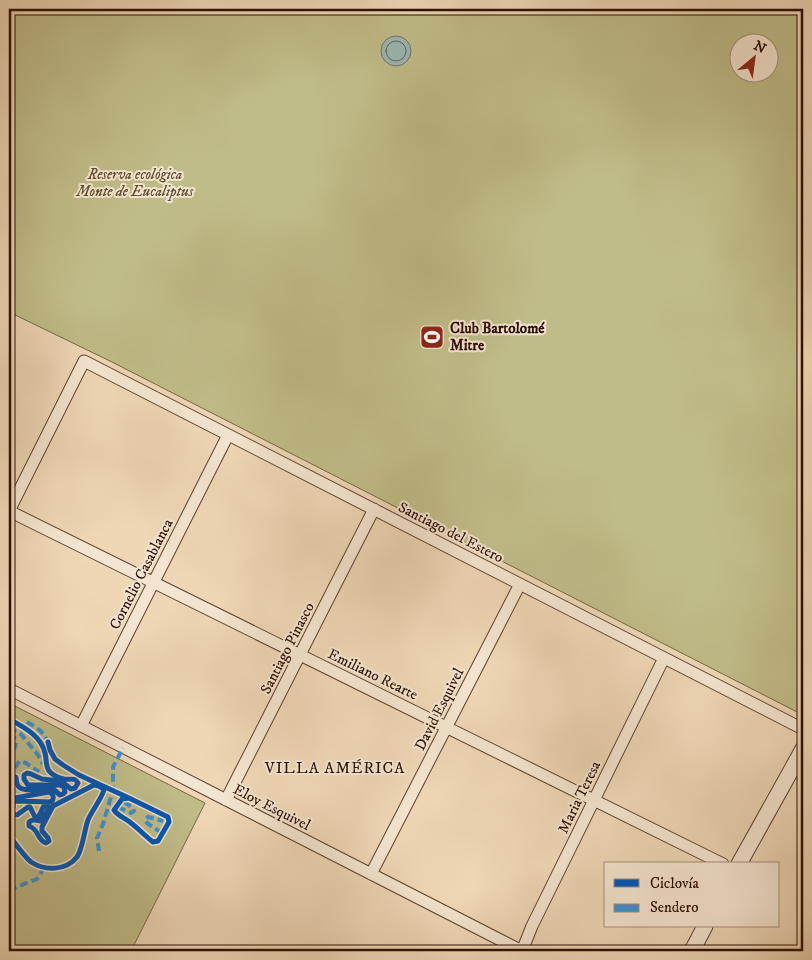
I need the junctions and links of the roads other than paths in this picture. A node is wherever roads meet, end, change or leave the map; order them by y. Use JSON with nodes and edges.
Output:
{"nodes":[{"id":1,"x":228,"y":435,"type":"junction"},
{"id":2,"x":374,"y":509,"type":"junction"},
{"id":3,"x":9,"y":511,"type":"edge"},
{"id":4,"x":153,"y":582,"type":"junction"},
{"id":5,"x":520,"y":584,"type":"junction"},
{"id":6,"x":300,"y":654,"type":"junction"},
{"id":7,"x":664,"y":658,"type":"junction"},
{"id":8,"x":9,"y":689,"type":"edge"},
{"id":9,"x":81,"y":726,"type":"junction"},
{"id":10,"x":446,"y":727,"type":"junction"},
{"id":11,"x":803,"y":729,"type":"edge"},
{"id":12,"x":803,"y":749,"type":"edge"},
{"id":13,"x":226,"y":800,"type":"junction"},
{"id":14,"x":594,"y":800,"type":"junction"},
{"id":15,"x":719,"y":862,"type":"edge"},
{"id":16,"x":740,"y":862,"type":"edge"},
{"id":17,"x":371,"y":874,"type":"junction"},
{"id":18,"x":704,"y":928,"type":"edge"},
{"id":19,"x":522,"y":951,"type":"edge"},
{"id":20,"x":692,"y":951,"type":"edge"}],
"edges":[{"from":1,"to":2,"type":"street","name":"Santiago del Estero"},
{"from":1,"to":3,"type":"street","name":"Santiago del Estero"},
{"from":1,"to":4,"type":"street","name":"Cornelio Casablanca"},
{"from":2,"to":5,"type":"street","name":"Santiago del Estero"},
{"from":2,"to":6,"type":"street","name":"Santiago Pinasco"},
{"from":3,"to":4,"type":"street","name":"Emiliano Rearte"},
{"from":4,"to":6,"type":"street","name":"Emiliano Rearte"},
{"from":4,"to":9,"type":"street","name":"Cornelio Casablanca"},
{"from":5,"to":7,"type":"street","name":"Santiago del Estero"},
{"from":5,"to":10,"type":"street","name":"David Esquivel"},
{"from":6,"to":10,"type":"street","name":"Emiliano Rearte"},
{"from":6,"to":13,"type":"street","name":"Santiago Pinasco"},
{"from":7,"to":11,"type":"street","name":"Santiago del Estero"},
{"from":7,"to":14,"type":"street","name":"Maria Teresa"},
{"from":8,"to":9,"type":"street","name":"Eloy Esquivel"},
{"from":9,"to":13,"type":"street","name":"Eloy Esquivel"},
{"from":10,"to":14,"type":"street","name":"Emiliano Rearte"},
{"from":10,"to":17,"type":"street","name":"David Esquivel"},
{"from":12,"to":16,"type":"street"},
{"from":13,"to":17,"type":"street","name":"Eloy Esquivel"},
{"from":14,"to":15,"type":"street","name":"Emiliano Rearte"},
{"from":14,"to":19,"type":"street","name":"Maria Teresa"},
{"from":17,"to":19,"type":"street","name":"Eloy Esquivel"},
{"from":18,"to":20,"type":"street"}]}
